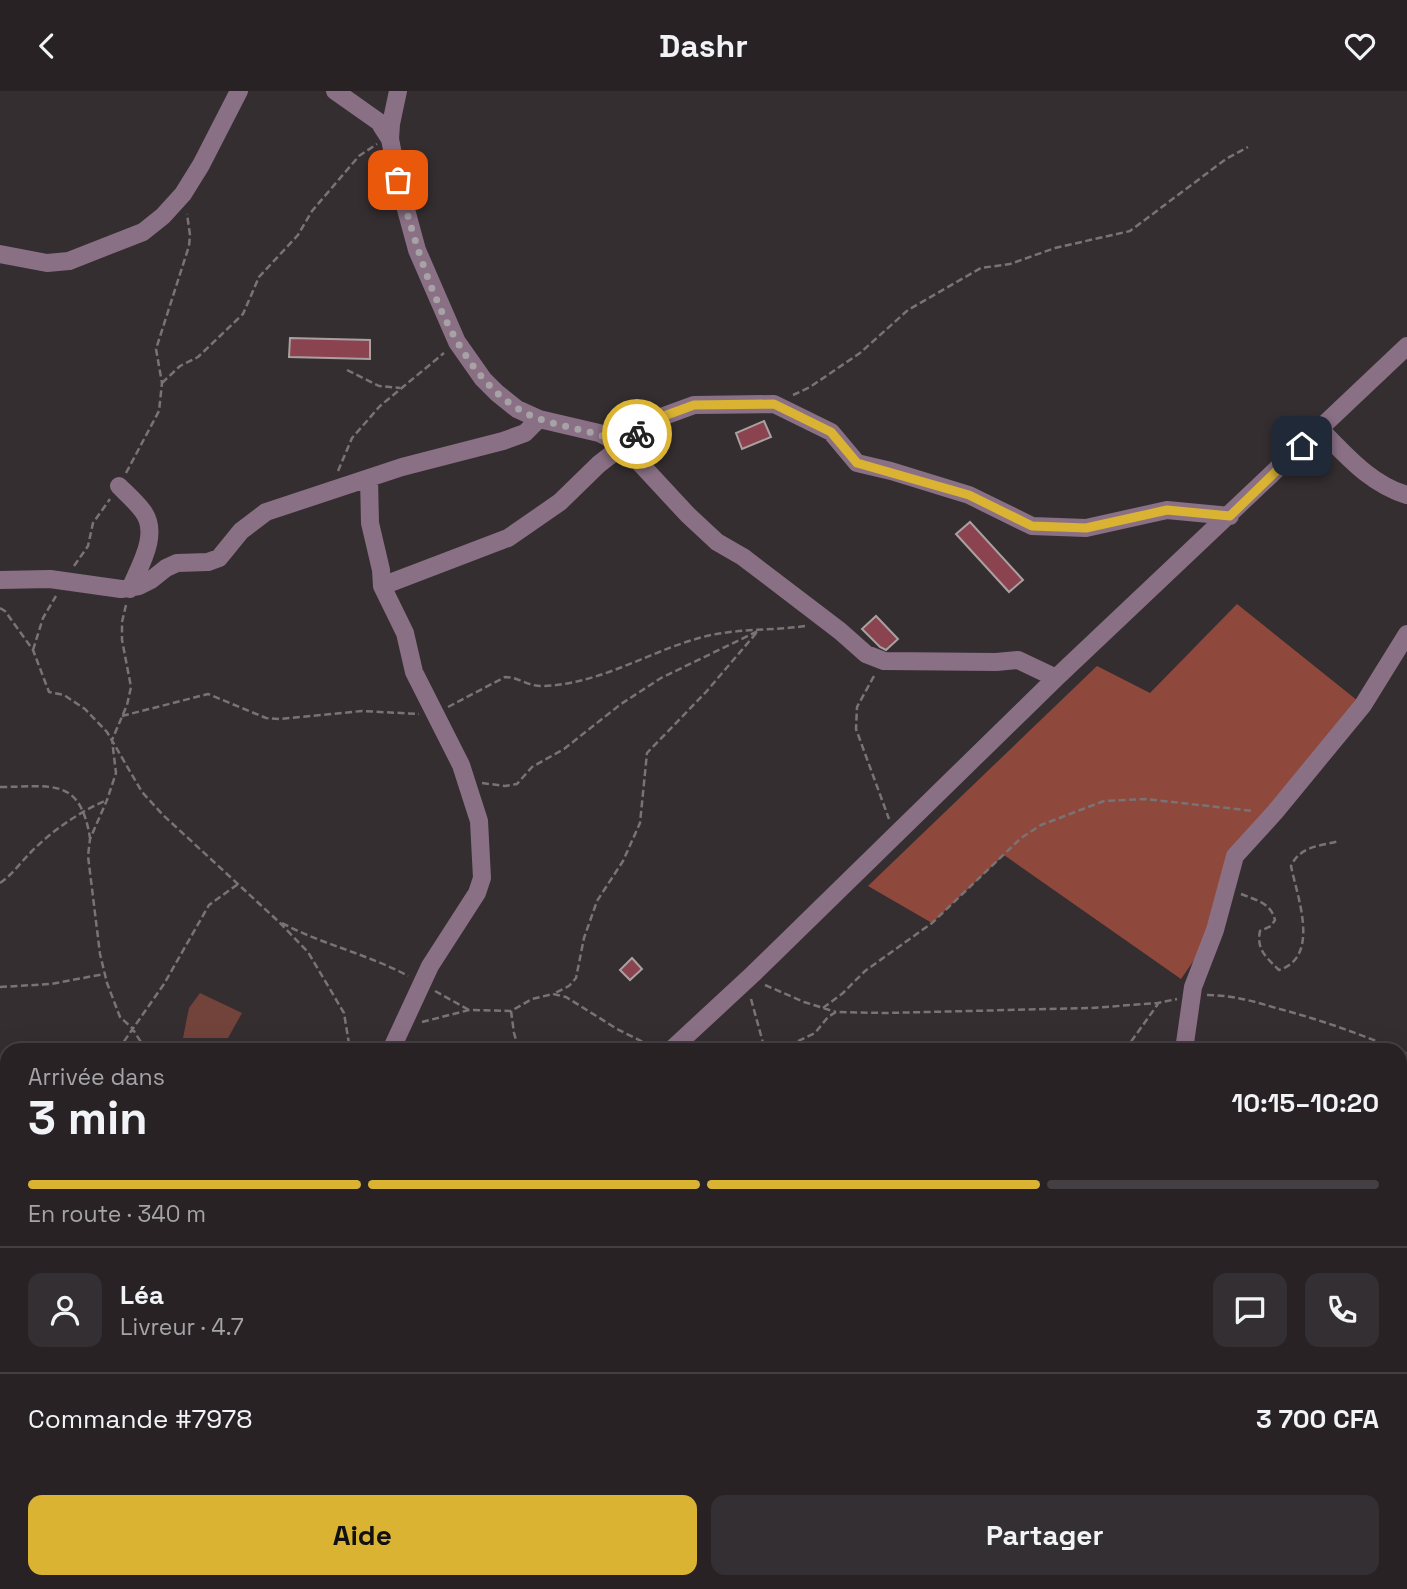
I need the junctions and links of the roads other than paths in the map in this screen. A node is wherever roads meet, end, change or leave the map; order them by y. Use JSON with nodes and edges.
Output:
{"nodes":[{"id":1,"x":239,"y":91,"type":"edge"},
{"id":2,"x":335,"y":91,"type":"edge"},
{"id":3,"x":398,"y":91,"type":"edge"},
{"id":4,"x":392,"y":143,"type":"junction"},
{"id":5,"x":0,"y":254,"type":"edge"},
{"id":6,"x":1407,"y":347,"type":"edge"},
{"id":7,"x":539,"y":419,"type":"junction"},
{"id":8,"x":1320,"y":429,"type":"junction"},
{"id":9,"x":623,"y":445,"type":"junction"},
{"id":10,"x":369,"y":478,"type":"junction"},
{"id":11,"x":119,"y":486,"type":"road end"},
{"id":12,"x":1407,"y":495,"type":"edge"},
{"id":13,"x":1230,"y":516,"type":"junction"},
{"id":14,"x":0,"y":580,"type":"edge"},
{"id":15,"x":382,"y":586,"type":"junction"},
{"id":16,"x":130,"y":589,"type":"junction"},
{"id":17,"x":1407,"y":634,"type":"edge"},
{"id":18,"x":1056,"y":678,"type":"junction"},
{"id":19,"x":394,"y":1043,"type":"edge"},
{"id":20,"x":679,"y":1043,"type":"edge"},
{"id":21,"x":1185,"y":1043,"type":"edge"}],
"edges":[{"from":1,"to":5,"type":"street"},
{"from":2,"to":4,"type":"street"},
{"from":3,"to":4,"type":"street"},
{"from":4,"to":7,"type":"street"},
{"from":6,"to":8,"type":"street"},
{"from":7,"to":9,"type":"street"},
{"from":7,"to":10,"type":"street"},
{"from":8,"to":12,"type":"street"},
{"from":8,"to":13,"type":"street"},
{"from":9,"to":13,"type":"street"},
{"from":9,"to":15,"type":"street"},
{"from":9,"to":18,"type":"street"},
{"from":10,"to":15,"type":"street"},
{"from":10,"to":16,"type":"street"},
{"from":11,"to":16,"type":"street"},
{"from":13,"to":18,"type":"street"},
{"from":14,"to":16,"type":"street"},
{"from":15,"to":19,"type":"street"},
{"from":17,"to":21,"type":"street"},
{"from":18,"to":20,"type":"street"}]}
